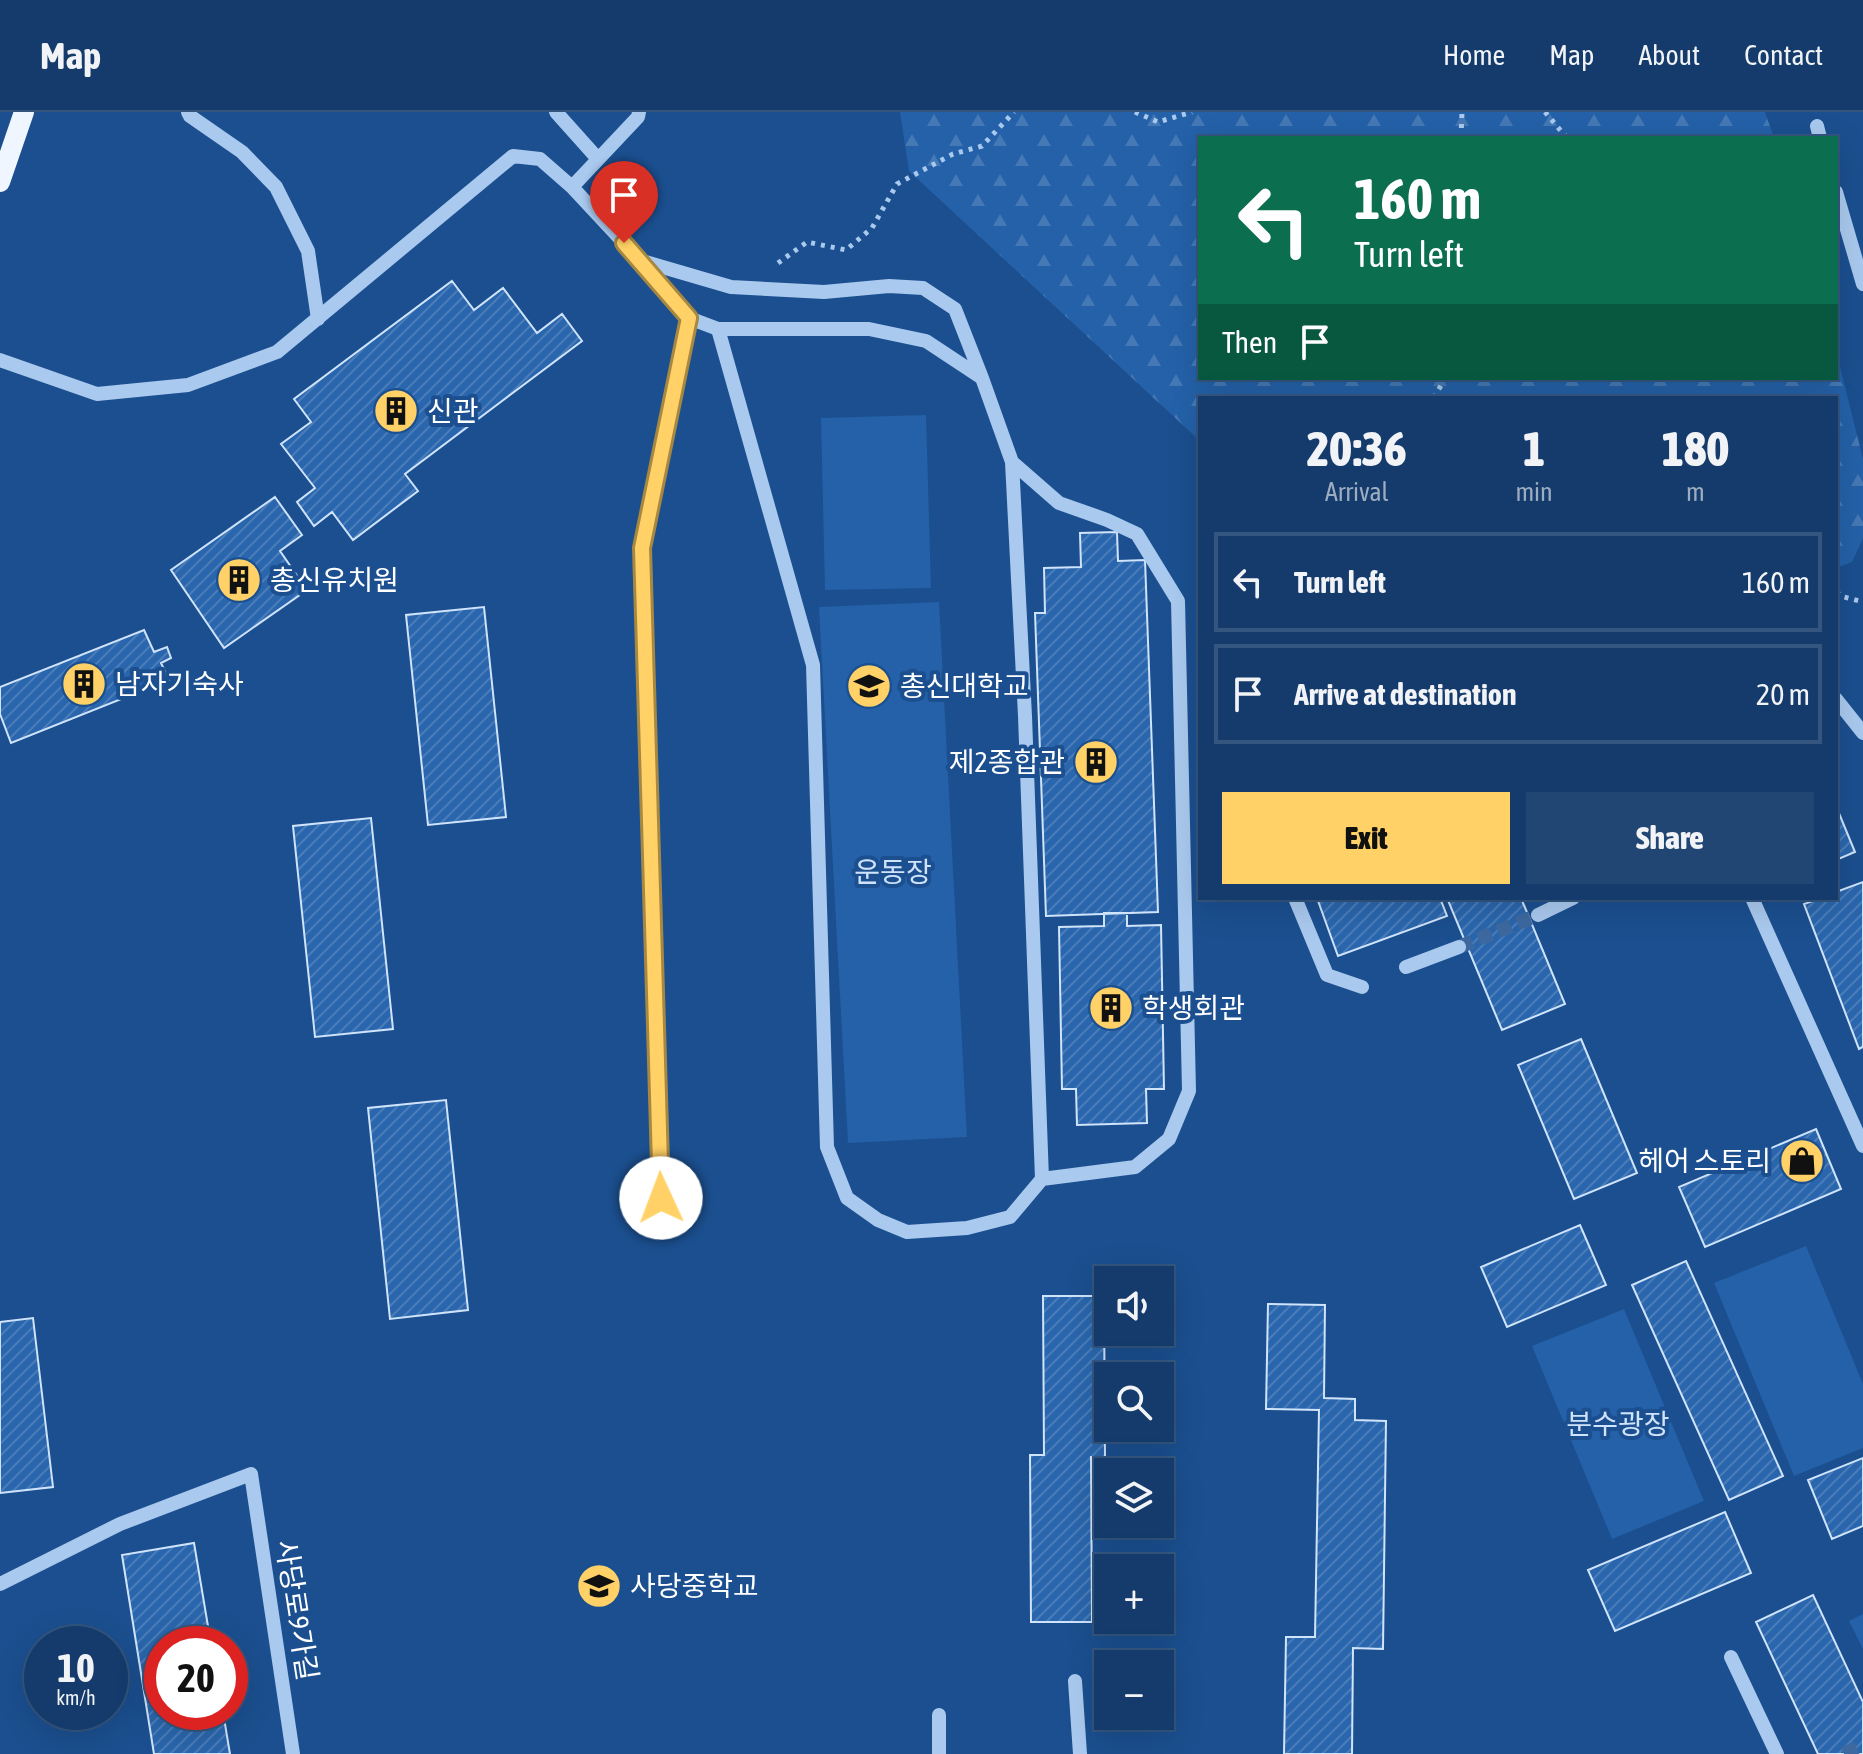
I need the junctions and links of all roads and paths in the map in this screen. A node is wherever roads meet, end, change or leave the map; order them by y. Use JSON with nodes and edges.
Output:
{"nodes":[{"id":1,"x":24,"y":112,"type":"edge"},
{"id":2,"x":188,"y":112,"type":"edge"},
{"id":3,"x":556,"y":112,"type":"edge"},
{"id":4,"x":639,"y":112,"type":"edge"},
{"id":5,"x":1014,"y":112,"type":"edge"},
{"id":6,"x":1135,"y":112,"type":"edge"},
{"id":7,"x":1192,"y":112,"type":"edge"},
{"id":8,"x":1462,"y":112,"type":"edge"},
{"id":9,"x":1545,"y":112,"type":"edge"},
{"id":10,"x":1461,"y":136,"type":"edge"},
{"id":11,"x":1565,"y":136,"type":"edge"},
{"id":12,"x":598,"y":159,"type":"junction"},
{"id":13,"x":0,"y":182,"type":"edge"},
{"id":14,"x":572,"y":187,"type":"junction"},
{"id":15,"x":1838,"y":199,"type":"edge"},
{"id":16,"x":641,"y":261,"type":"junction"},
{"id":17,"x":776,"y":265,"type":"dead end"},
{"id":18,"x":1863,"y":284,"type":"edge"},
{"id":19,"x":689,"y":318,"type":"junction"},
{"id":20,"x":318,"y":319,"type":"junction"},
{"id":21,"x":718,"y":329,"type":"junction"},
{"id":22,"x":0,"y":360,"type":"edge"},
{"id":23,"x":982,"y":378,"type":"junction"},
{"id":24,"x":1012,"y":462,"type":"junction"},
{"id":25,"x":1838,"y":593,"type":"edge"},
{"id":26,"x":1863,"y":602,"type":"edge"},
{"id":27,"x":1838,"y":702,"type":"edge"},
{"id":28,"x":1863,"y":733,"type":"edge"},
{"id":29,"x":1296,"y":900,"type":"edge"},
{"id":30,"x":1569,"y":900,"type":"edge"},
{"id":31,"x":1753,"y":900,"type":"edge"},
{"id":32,"x":1538,"y":915,"type":"tunnel mouth"},
{"id":33,"x":1459,"y":947,"type":"tunnel mouth"},
{"id":34,"x":1406,"y":967,"type":"dead end"},
{"id":35,"x":1362,"y":987,"type":"dead end"},
{"id":36,"x":1858,"y":1120,"type":"edge"},
{"id":37,"x":1863,"y":1146,"type":"edge"},
{"id":38,"x":1042,"y":1179,"type":"junction"},
{"id":39,"x":661,"y":1198,"type":"dead end"},
{"id":40,"x":0,"y":1584,"type":"edge"},
{"id":41,"x":1731,"y":1657,"type":"dead end"},
{"id":42,"x":1075,"y":1681,"type":"dead end"},
{"id":43,"x":939,"y":1715,"type":"dead end"},
{"id":44,"x":293,"y":1754,"type":"edge"},
{"id":45,"x":939,"y":1754,"type":"edge"},
{"id":46,"x":1080,"y":1754,"type":"edge"},
{"id":47,"x":1777,"y":1754,"type":"edge"}],
"edges":[{"from":1,"to":13,"type":"main road"},
{"from":2,"to":20,"type":"street"},
{"from":3,"to":12,"type":"street"},
{"from":4,"to":12,"type":"street"},
{"from":5,"to":17,"type":"path"},
{"from":6,"to":7,"type":"path"},
{"from":8,"to":10,"type":"path"},
{"from":9,"to":11,"type":"path"},
{"from":12,"to":14,"type":"street"},
{"from":14,"to":16,"type":"street"},
{"from":14,"to":20,"type":"street"},
{"from":15,"to":18,"type":"street"},
{"from":16,"to":19,"type":"street"},
{"from":16,"to":23,"type":"street"},
{"from":19,"to":21,"type":"street"},
{"from":19,"to":39,"type":"street"},
{"from":20,"to":22,"type":"street"},
{"from":21,"to":23,"type":"street"},
{"from":21,"to":38,"type":"street"},
{"from":23,"to":24,"type":"street"},
{"from":24,"to":38,"type":"street"},
{"from":24,"to":38,"type":"street"},
{"from":25,"to":26,"type":"path"},
{"from":27,"to":28,"type":"street"},
{"from":29,"to":35,"type":"street"},
{"from":30,"to":32,"type":"street"},
{"from":31,"to":36,"type":"street"},
{"from":33,"to":34,"type":"street"},
{"from":36,"to":37,"type":"street"},
{"from":40,"to":44,"type":"street","name":"사당로9가길"},
{"from":41,"to":47,"type":"street"},
{"from":42,"to":46,"type":"street"},
{"from":43,"to":45,"type":"street"}]}
